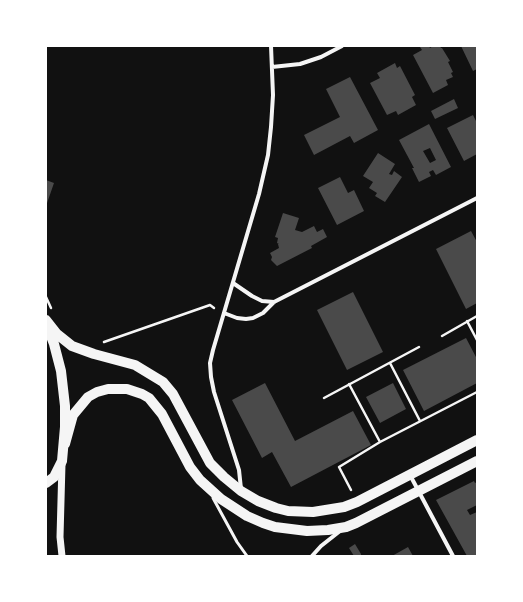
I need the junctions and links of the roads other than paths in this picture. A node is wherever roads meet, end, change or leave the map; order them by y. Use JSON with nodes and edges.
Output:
{"nodes":[{"id":1,"x":271,"y":46,"type":"edge"},
{"id":2,"x":342,"y":46,"type":"edge"},
{"id":3,"x":272,"y":67,"type":"junction"},
{"id":4,"x":477,"y":198,"type":"edge"},
{"id":5,"x":233,"y":283,"type":"junction"},
{"id":6,"x":274,"y":302,"type":"junction"},
{"id":7,"x":224,"y":312,"type":"junction"},
{"id":8,"x":46,"y":320,"type":"edge"},
{"id":9,"x":46,"y":324,"type":"edge"},
{"id":10,"x":477,"y":440,"type":"edge"},
{"id":11,"x":64,"y":444,"type":"junction"},
{"id":12,"x":62,"y":461,"type":"junction"},
{"id":13,"x":477,"y":461,"type":"edge"},
{"id":14,"x":409,"y":474,"type":"junction"},
{"id":15,"x":200,"y":480,"type":"junction"},
{"id":16,"x":46,"y":483,"type":"edge"},
{"id":17,"x":241,"y":491,"type":"junction"},
{"id":18,"x":418,"y":491,"type":"junction"},
{"id":19,"x":346,"y":527,"type":"junction"},
{"id":20,"x":62,"y":556,"type":"edge"},
{"id":21,"x":247,"y":556,"type":"edge"},
{"id":22,"x":310,"y":556,"type":"edge"},
{"id":23,"x":453,"y":556,"type":"edge"}],
"edges":[{"from":1,"to":3,"type":"street"},
{"from":2,"to":3,"type":"street"},
{"from":3,"to":5,"type":"street"},
{"from":4,"to":6,"type":"street"},
{"from":5,"to":6,"type":"street"},
{"from":5,"to":7,"type":"street"},
{"from":6,"to":7,"type":"street"},
{"from":7,"to":17,"type":"street"},
{"from":8,"to":17,"type":"main road"},
{"from":9,"to":11,"type":"main road"},
{"from":10,"to":14,"type":"main road"},
{"from":11,"to":12,"type":"main road"},
{"from":11,"to":15,"type":"main road"},
{"from":12,"to":16,"type":"main road"},
{"from":12,"to":20,"type":"street"},
{"from":13,"to":18,"type":"main road"},
{"from":14,"to":17,"type":"main road"},
{"from":14,"to":18,"type":"street"},
{"from":15,"to":19,"type":"main road"},
{"from":15,"to":21,"type":"lane"},
{"from":18,"to":19,"type":"main road"},
{"from":18,"to":23,"type":"street"},
{"from":19,"to":22,"type":"street"}]}
